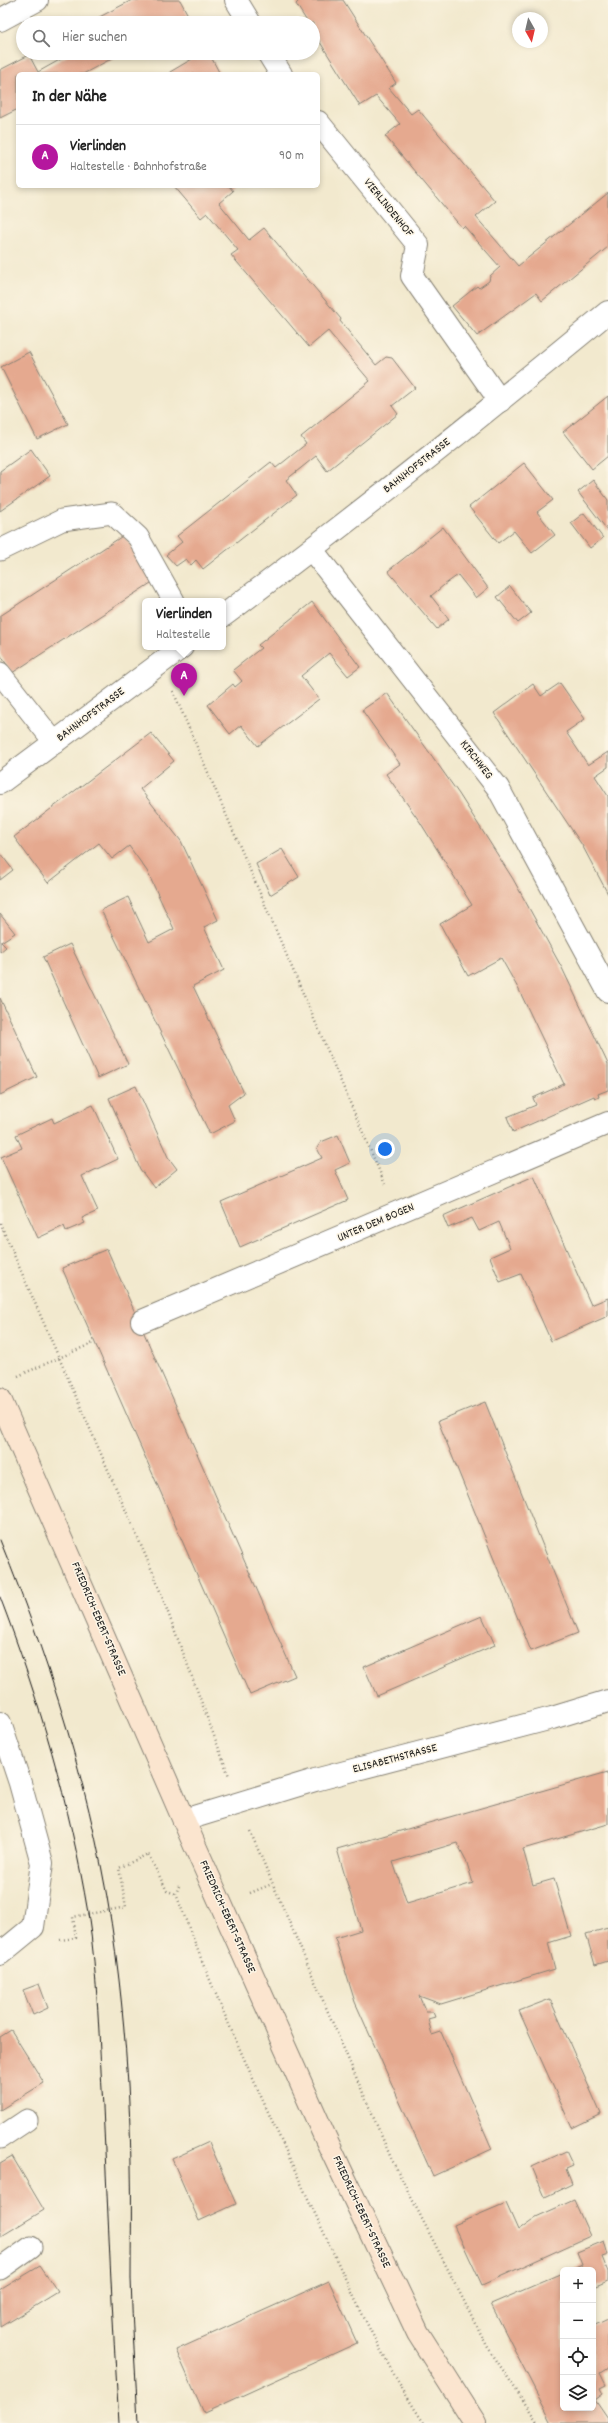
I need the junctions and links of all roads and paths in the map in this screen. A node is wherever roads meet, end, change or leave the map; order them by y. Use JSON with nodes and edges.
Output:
{"nodes":[{"id":1,"x":37,"y":0,"type":"edge"},
{"id":2,"x":236,"y":0,"type":"edge"},
{"id":3,"x":246,"y":16,"type":"edge"},
{"id":4,"x":0,"y":20,"type":"edge"},
{"id":5,"x":272,"y":60,"type":"edge"},
{"id":6,"x":280,"y":72,"type":"edge"},
{"id":7,"x":320,"y":124,"type":"edge"},
{"id":8,"x":608,"y":312,"type":"edge"},
{"id":9,"x":500,"y":401,"type":"junction"},
{"id":10,"x":0,"y":550,"type":"edge"},
{"id":11,"x":312,"y":550,"type":"junction"},
{"id":12,"x":172,"y":598,"type":"edge"},
{"id":13,"x":226,"y":614,"type":"edge"},
{"id":14,"x":178,"y":650,"type":"edge"},
{"id":15,"x":161,"y":663,"type":"junction"},
{"id":16,"x":0,"y":673,"type":"edge"},
{"id":17,"x":54,"y":743,"type":"junction"},
{"id":18,"x":0,"y":783,"type":"edge"},
{"id":19,"x":608,"y":991,"type":"edge"},
{"id":20,"x":608,"y":1123,"type":"edge"},
{"id":21,"x":398,"y":1214,"type":"junction"},
{"id":22,"x":0,"y":1223,"type":"edge"},
{"id":23,"x":142,"y":1321,"type":"dead end"},
{"id":24,"x":93,"y":1343,"type":"dead end"},
{"id":25,"x":58,"y":1359,"type":"junction"},
{"id":26,"x":14,"y":1378,"type":"dead end"},
{"id":27,"x":0,"y":1399,"type":"edge"},
{"id":28,"x":608,"y":1701,"type":"edge"},
{"id":29,"x":0,"y":1723,"type":"edge"},
{"id":30,"x":239,"y":1804,"type":"junction"},
{"id":31,"x":184,"y":1820,"type":"junction"},
{"id":32,"x":33,"y":1927,"type":"junction"},
{"id":33,"x":0,"y":1954,"type":"edge"},
{"id":34,"x":26,"y":2120,"type":"dead end"},
{"id":35,"x":0,"y":2138,"type":"edge"},
{"id":36,"x":31,"y":2247,"type":"dead end"},
{"id":37,"x":0,"y":2269,"type":"edge"},
{"id":38,"x":424,"y":2423,"type":"edge"},
{"id":39,"x":474,"y":2423,"type":"edge"},
{"id":40,"x":538,"y":2423,"type":"edge"}],
"edges":[{"from":1,"to":4,"type":"street"},
{"from":2,"to":3,"type":"street"},
{"from":5,"to":6,"type":"street"},
{"from":7,"to":9,"type":"street","name":"VIERLINDENHOF"},
{"from":8,"to":9,"type":"street","name":"BAHNHOFSTRASSE"},
{"from":9,"to":11,"type":"street","name":"BAHNHOFSTRASSE"},
{"from":10,"to":12,"type":"lane"},
{"from":11,"to":13,"type":"street","name":"BAHNHOFSTRASSE"},
{"from":11,"to":19,"type":"street","name":"KIRCHWEG"},
{"from":14,"to":15,"type":"street","name":"BAHNHOFSTRASSE"},
{"from":15,"to":17,"type":"street","name":"BAHNHOFSTRASSE"},
{"from":15,"to":21,"type":"path"},
{"from":16,"to":17,"type":"lane"},
{"from":17,"to":18,"type":"street","name":"BAHNHOFSTRASSE"},
{"from":20,"to":21,"type":"street","name":"UNTER DEM BOGEN"},
{"from":21,"to":23,"type":"street","name":"UNTER DEM BOGEN"},
{"from":22,"to":25,"type":"path"},
{"from":24,"to":25,"type":"path"},
{"from":25,"to":26,"type":"path"},
{"from":25,"to":30,"type":"path"},
{"from":27,"to":31,"type":"main road","name":"FRIEDRICH-EBERT-STRASSE"},
{"from":28,"to":30,"type":"street","name":"ELISABETHSTRASSE"},
{"from":29,"to":32,"type":"street"},
{"from":30,"to":31,"type":"street","name":"ELISABETHSTRASSE"},
{"from":30,"to":40,"type":"path"},
{"from":31,"to":39,"type":"main road","name":"FRIEDRICH-EBERT-STRASSE"},
{"from":32,"to":33,"type":"street"},
{"from":32,"to":38,"type":"path"},
{"from":34,"to":35,"type":"lane"},
{"from":36,"to":37,"type":"lane"}]}
